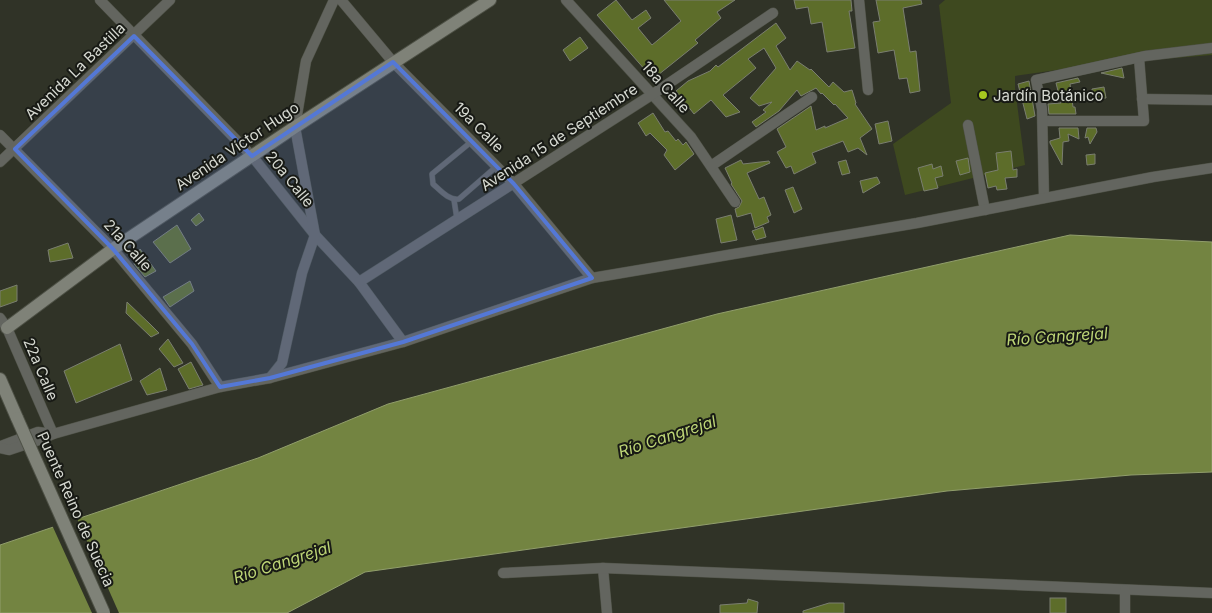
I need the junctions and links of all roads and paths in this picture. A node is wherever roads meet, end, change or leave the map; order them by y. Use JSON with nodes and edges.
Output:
{"nodes":[{"id":1,"x":100,"y":0,"type":"edge"},
{"id":2,"x":170,"y":0,"type":"edge"},
{"id":3,"x":334,"y":0,"type":"edge"},
{"id":4,"x":340,"y":0,"type":"edge"},
{"id":5,"x":490,"y":0,"type":"edge"},
{"id":6,"x":566,"y":0,"type":"edge"},
{"id":7,"x":859,"y":0,"type":"edge"},
{"id":8,"x":773,"y":13,"type":"dead end"},
{"id":9,"x":134,"y":36,"type":"junction"},
{"id":10,"x":1212,"y":48,"type":"edge"},
{"id":11,"x":1139,"y":58,"type":"junction"},
{"id":12,"x":393,"y":62,"type":"junction"},
{"id":13,"x":868,"y":90,"type":"dead end"},
{"id":14,"x":653,"y":94,"type":"junction"},
{"id":15,"x":812,"y":97,"type":"dead end"},
{"id":16,"x":1142,"y":99,"type":"junction"},
{"id":17,"x":1212,"y":100,"type":"edge"},
{"id":18,"x":1043,"y":121,"type":"junction"},
{"id":19,"x":968,"y":125,"type":"dead end"},
{"id":20,"x":295,"y":127,"type":"junction"},
{"id":21,"x":0,"y":135,"type":"edge"},
{"id":22,"x":472,"y":141,"type":"junction"},
{"id":23,"x":15,"y":149,"type":"junction"},
{"id":24,"x":252,"y":156,"type":"junction"},
{"id":25,"x":0,"y":162,"type":"edge"},
{"id":26,"x":497,"y":166,"type":"junction"},
{"id":27,"x":711,"y":166,"type":"junction"},
{"id":28,"x":1212,"y":168,"type":"edge"},
{"id":29,"x":514,"y":184,"type":"junction"},
{"id":30,"x":1044,"y":198,"type":"junction"},
{"id":31,"x":454,"y":200,"type":"junction"},
{"id":32,"x":735,"y":202,"type":"dead end"},
{"id":33,"x":985,"y":210,"type":"junction"},
{"id":34,"x":457,"y":220,"type":"junction"},
{"id":35,"x":315,"y":235,"type":"junction"},
{"id":36,"x":114,"y":248,"type":"junction"},
{"id":37,"x":592,"y":278,"type":"junction"},
{"id":38,"x":359,"y":282,"type":"junction"},
{"id":39,"x":4,"y":323,"type":"edge"},
{"id":40,"x":403,"y":342,"type":"junction"},
{"id":41,"x":270,"y":378,"type":"junction"},
{"id":42,"x":0,"y":380,"type":"edge"},
{"id":43,"x":220,"y":387,"type":"junction"},
{"id":44,"x":52,"y":434,"type":"junction"},
{"id":45,"x":0,"y":447,"type":"edge"},
{"id":46,"x":602,"y":568,"type":"junction"},
{"id":47,"x":503,"y":573,"type":"dead end"},
{"id":48,"x":1125,"y":590,"type":"junction"},
{"id":49,"x":1212,"y":593,"type":"edge"},
{"id":50,"x":104,"y":613,"type":"edge"},
{"id":51,"x":607,"y":613,"type":"edge"},
{"id":52,"x":1125,"y":613,"type":"edge"}],
"edges":[{"from":1,"to":9,"type":"street","name":"20a Calle"},
{"from":2,"to":9,"type":"street","name":"Avenida La Bastilla"},
{"from":3,"to":20,"type":"street"},
{"from":4,"to":12,"type":"street","name":"19a Calle"},
{"from":5,"to":12,"type":"street","name":"Avenida Víctor Hugo"},
{"from":6,"to":14,"type":"street","name":"18a Calle"},
{"from":7,"to":13,"type":"street"},
{"from":8,"to":14,"type":"street","name":"Avenida 15 de Septiembre"},
{"from":9,"to":23,"type":"street","name":"Avenida La Bastilla"},
{"from":9,"to":24,"type":"street","name":"20a Calle"},
{"from":10,"to":11,"type":"street"},
{"from":11,"to":16,"type":"street"},
{"from":11,"to":18,"type":"street"},
{"from":12,"to":20,"type":"street","name":"Avenida Víctor Hugo"},
{"from":12,"to":22,"type":"street","name":"19a Calle"},
{"from":14,"to":27,"type":"street","name":"18a Calle"},
{"from":14,"to":29,"type":"street","name":"Avenida 15 de Septiembre"},
{"from":15,"to":27,"type":"street"},
{"from":16,"to":17,"type":"street"},
{"from":16,"to":18,"type":"street"},
{"from":18,"to":30,"type":"street"},
{"from":19,"to":33,"type":"street"},
{"from":20,"to":24,"type":"street","name":"Avenida Víctor Hugo"},
{"from":20,"to":35,"type":"street"},
{"from":21,"to":23,"type":"street","name":"21a Calle"},
{"from":22,"to":26,"type":"street","name":"19a Calle"},
{"from":22,"to":31,"type":"lane"},
{"from":23,"to":25,"type":"street","name":"Avenida La Bastilla"},
{"from":23,"to":36,"type":"street","name":"21a Calle"},
{"from":24,"to":35,"type":"street","name":"20a Calle"},
{"from":24,"to":36,"type":"street","name":"Avenida Víctor Hugo"},
{"from":26,"to":29,"type":"street","name":"19a Calle"},
{"from":26,"to":31,"type":"lane"},
{"from":27,"to":32,"type":"street","name":"18a Calle"},
{"from":28,"to":30,"type":"street"},
{"from":29,"to":34,"type":"street","name":"Avenida 15 de Septiembre"},
{"from":29,"to":37,"type":"street","name":"19a Calle"},
{"from":30,"to":33,"type":"street"},
{"from":31,"to":34,"type":"lane"},
{"from":33,"to":37,"type":"street"},
{"from":34,"to":38,"type":"street","name":"Avenida 15 de Septiembre"},
{"from":35,"to":38,"type":"street","name":"20a Calle"},
{"from":35,"to":41,"type":"street"},
{"from":36,"to":39,"type":"street","name":"Avenida Víctor Hugo"},
{"from":36,"to":43,"type":"street","name":"21a Calle"},
{"from":37,"to":40,"type":"street"},
{"from":38,"to":40,"type":"street","name":"20a Calle"},
{"from":39,"to":44,"type":"street","name":"22a Calle"},
{"from":40,"to":41,"type":"street"},
{"from":41,"to":43,"type":"street"},
{"from":42,"to":50,"type":"street","name":"Puente Reino de Suecia","bridge":true},
{"from":43,"to":44,"type":"street"},
{"from":44,"to":45,"type":"street"},
{"from":46,"to":47,"type":"street"},
{"from":46,"to":48,"type":"street"},
{"from":46,"to":51,"type":"street"},
{"from":48,"to":49,"type":"street"},
{"from":48,"to":52,"type":"street"}]}
